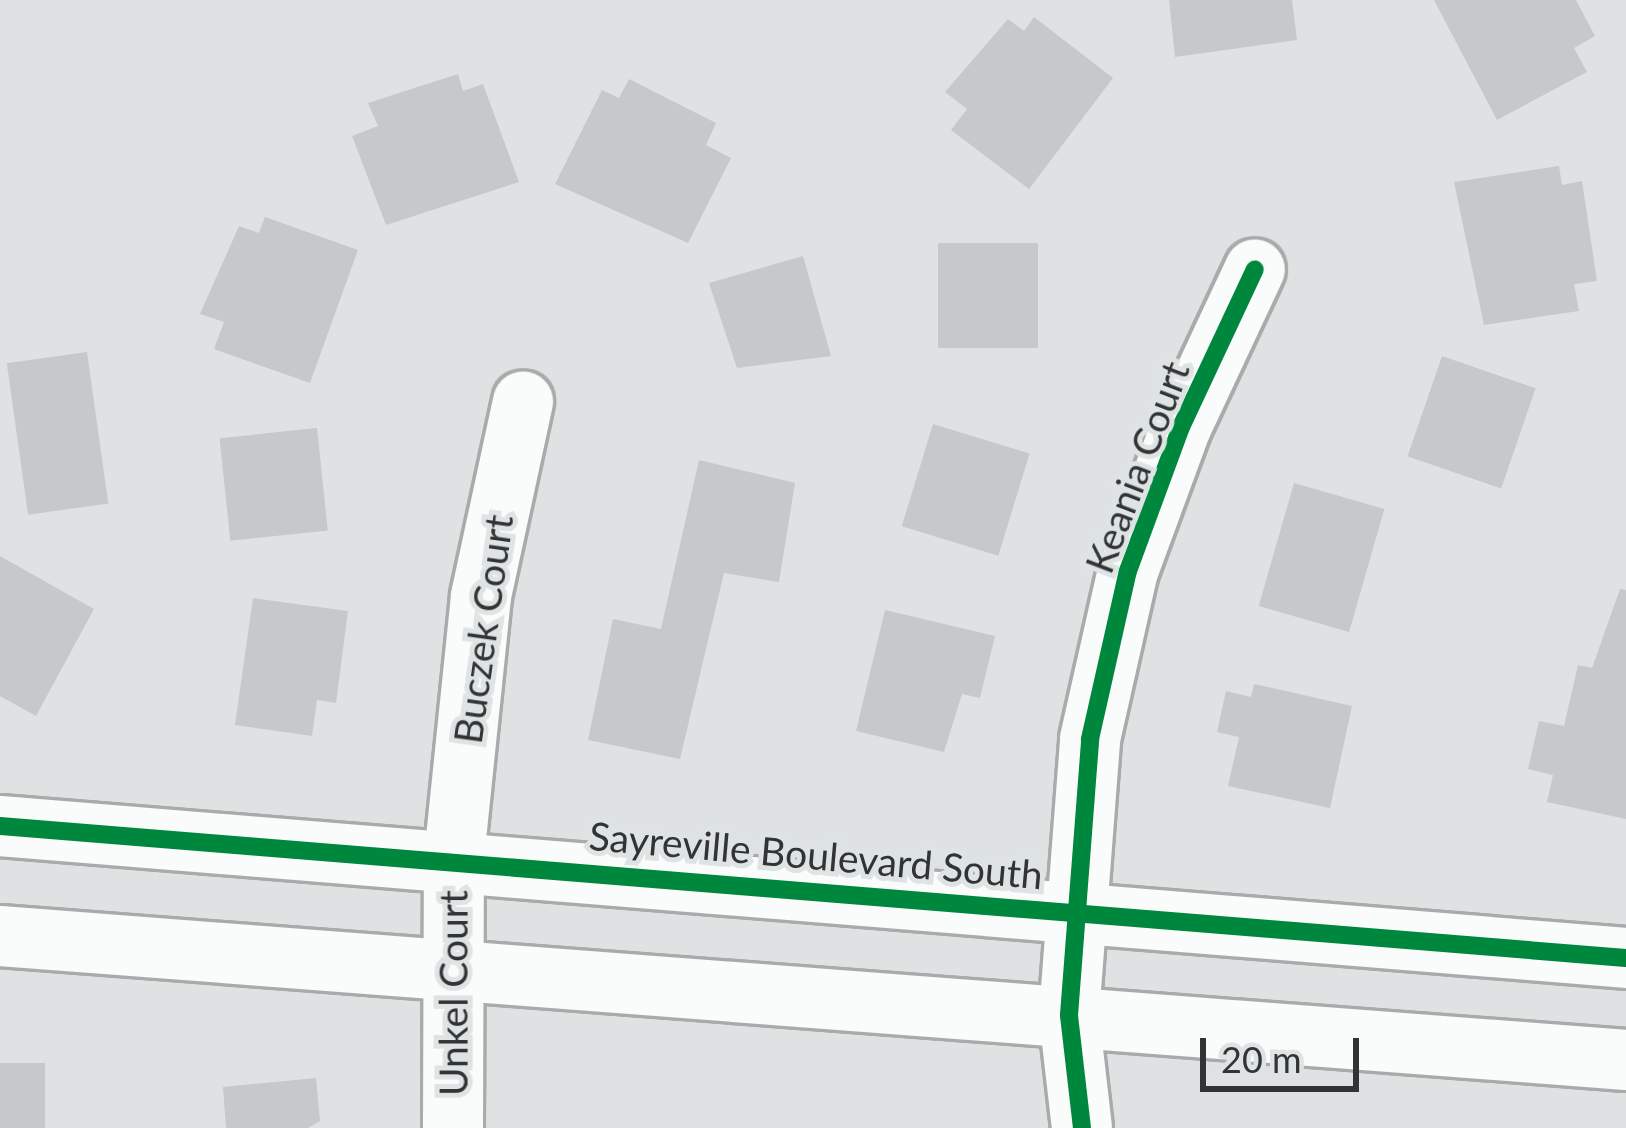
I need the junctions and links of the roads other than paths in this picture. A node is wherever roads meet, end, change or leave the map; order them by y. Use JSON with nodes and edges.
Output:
{"nodes":[{"id":1,"x":1255,"y":269,"type":"dead end"},
{"id":2,"x":523,"y":400,"type":"dead end"},
{"id":3,"x":0,"y":826,"type":"edge"},
{"id":4,"x":454,"y":858,"type":"junction"},
{"id":5,"x":1075,"y":909,"type":"junction"},
{"id":6,"x":0,"y":936,"type":"edge"},
{"id":7,"x":1626,"y":958,"type":"edge"},
{"id":8,"x":451,"y":969,"type":"junction"},
{"id":9,"x":1069,"y":1015,"type":"junction"},
{"id":10,"x":1626,"y":1060,"type":"edge"},
{"id":11,"x":453,"y":1128,"type":"edge"},
{"id":12,"x":1082,"y":1128,"type":"edge"}],
"edges":[{"from":1,"to":5,"type":"street","name":"Keania Court"},
{"from":2,"to":4,"type":"street","name":"Buczek Court"},
{"from":3,"to":4,"type":"street","name":"Sayreville Boulevard South"},
{"from":4,"to":5,"type":"street","name":"Sayreville Boulevard South"},
{"from":4,"to":8,"type":"street","name":"Unkel Court"},
{"from":5,"to":7,"type":"street","name":"Sayreville Boulevard South"},
{"from":5,"to":9,"type":"street","name":"Keania Court"},
{"from":6,"to":8,"type":"street"},
{"from":8,"to":9,"type":"street"},
{"from":8,"to":11,"type":"street","name":"Unkel Court"},
{"from":9,"to":10,"type":"street"},
{"from":9,"to":12,"type":"street","name":"Keania Court"}]}
